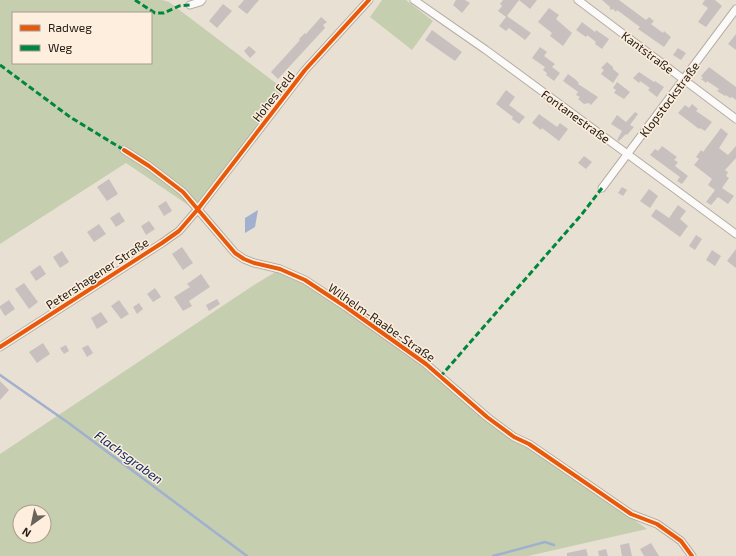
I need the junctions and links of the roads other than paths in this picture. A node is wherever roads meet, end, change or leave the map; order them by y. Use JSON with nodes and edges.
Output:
{"nodes":[{"id":1,"x":202,"y":0,"type":"edge"},
{"id":2,"x":369,"y":0,"type":"edge"},
{"id":3,"x":414,"y":0,"type":"edge"},
{"id":4,"x":578,"y":0,"type":"edge"},
{"id":5,"x":190,"y":5,"type":"dead end"},
{"id":6,"x":736,"y":9,"type":"edge"},
{"id":7,"x":684,"y":80,"type":"junction"},
{"id":8,"x":736,"y":119,"type":"edge"},
{"id":9,"x":124,"y":150,"type":"dead end"},
{"id":10,"x":628,"y":154,"type":"junction"},
{"id":11,"x":602,"y":188,"type":"dead end"},
{"id":12,"x":198,"y":209,"type":"junction"},
{"id":13,"x":736,"y":234,"type":"edge"},
{"id":14,"x":0,"y":347,"type":"edge"},
{"id":15,"x":689,"y":555,"type":"edge"}],
"edges":[{"from":1,"to":5,"type":"street"},
{"from":2,"to":12,"type":"street","name":"Hohes Feld"},
{"from":3,"to":10,"type":"street","name":"Fontanestraße"},
{"from":4,"to":7,"type":"street","name":"Kantstraße"},
{"from":6,"to":7,"type":"street","name":"Klopstockstraße"},
{"from":7,"to":8,"type":"street","name":"Kantstraße"},
{"from":7,"to":10,"type":"street","name":"Klopstockstraße"},
{"from":9,"to":12,"type":"street","name":"Wilhelm-Raabe-Straße"},
{"from":10,"to":11,"type":"street","name":"Klopstockstraße"},
{"from":10,"to":13,"type":"street","name":"Fontanestraße"},
{"from":12,"to":14,"type":"street","name":"Petershagener Straße"},
{"from":12,"to":15,"type":"street","name":"Wilhelm-Raabe-Straße"}]}
